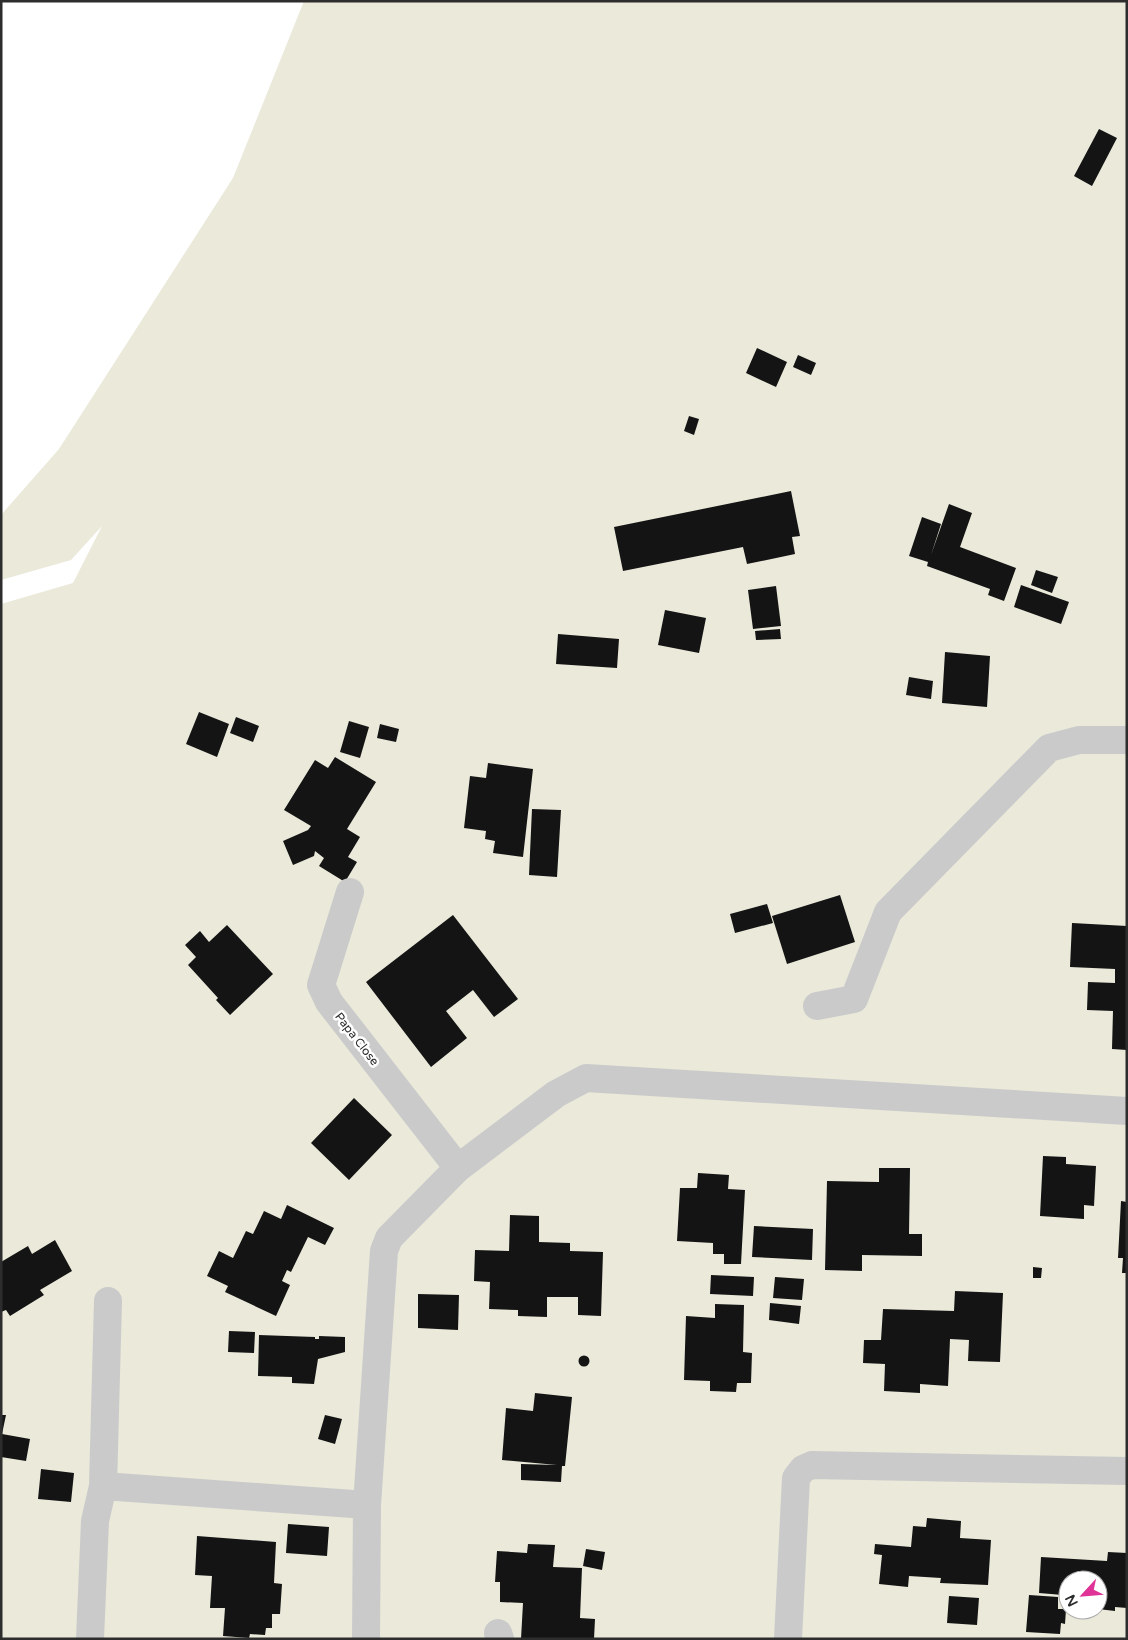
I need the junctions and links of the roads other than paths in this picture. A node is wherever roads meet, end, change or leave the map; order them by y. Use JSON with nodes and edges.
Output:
{"nodes":[{"id":1,"x":1127,"y":740,"type":"edge"},
{"id":2,"x":350,"y":892,"type":"dead end"},
{"id":3,"x":817,"y":1006,"type":"dead end"},
{"id":4,"x":1127,"y":1111,"type":"edge"},
{"id":5,"x":458,"y":1168,"type":"junction"},
{"id":6,"x":108,"y":1301,"type":"dead end"},
{"id":7,"x":1127,"y":1471,"type":"edge"},
{"id":8,"x":103,"y":1486,"type":"junction"},
{"id":9,"x":367,"y":1504,"type":"junction"},
{"id":10,"x":90,"y":1639,"type":"edge"},
{"id":11,"x":366,"y":1639,"type":"edge"},
{"id":12,"x":788,"y":1639,"type":"edge"}],
"edges":[{"from":1,"to":3,"type":"street"},
{"from":2,"to":5,"type":"street","name":"Papa Close"},
{"from":4,"to":5,"type":"street"},
{"from":5,"to":9,"type":"street"},
{"from":6,"to":8,"type":"street"},
{"from":7,"to":12,"type":"street"},
{"from":8,"to":9,"type":"street"},
{"from":8,"to":10,"type":"street"},
{"from":9,"to":11,"type":"street"}]}
